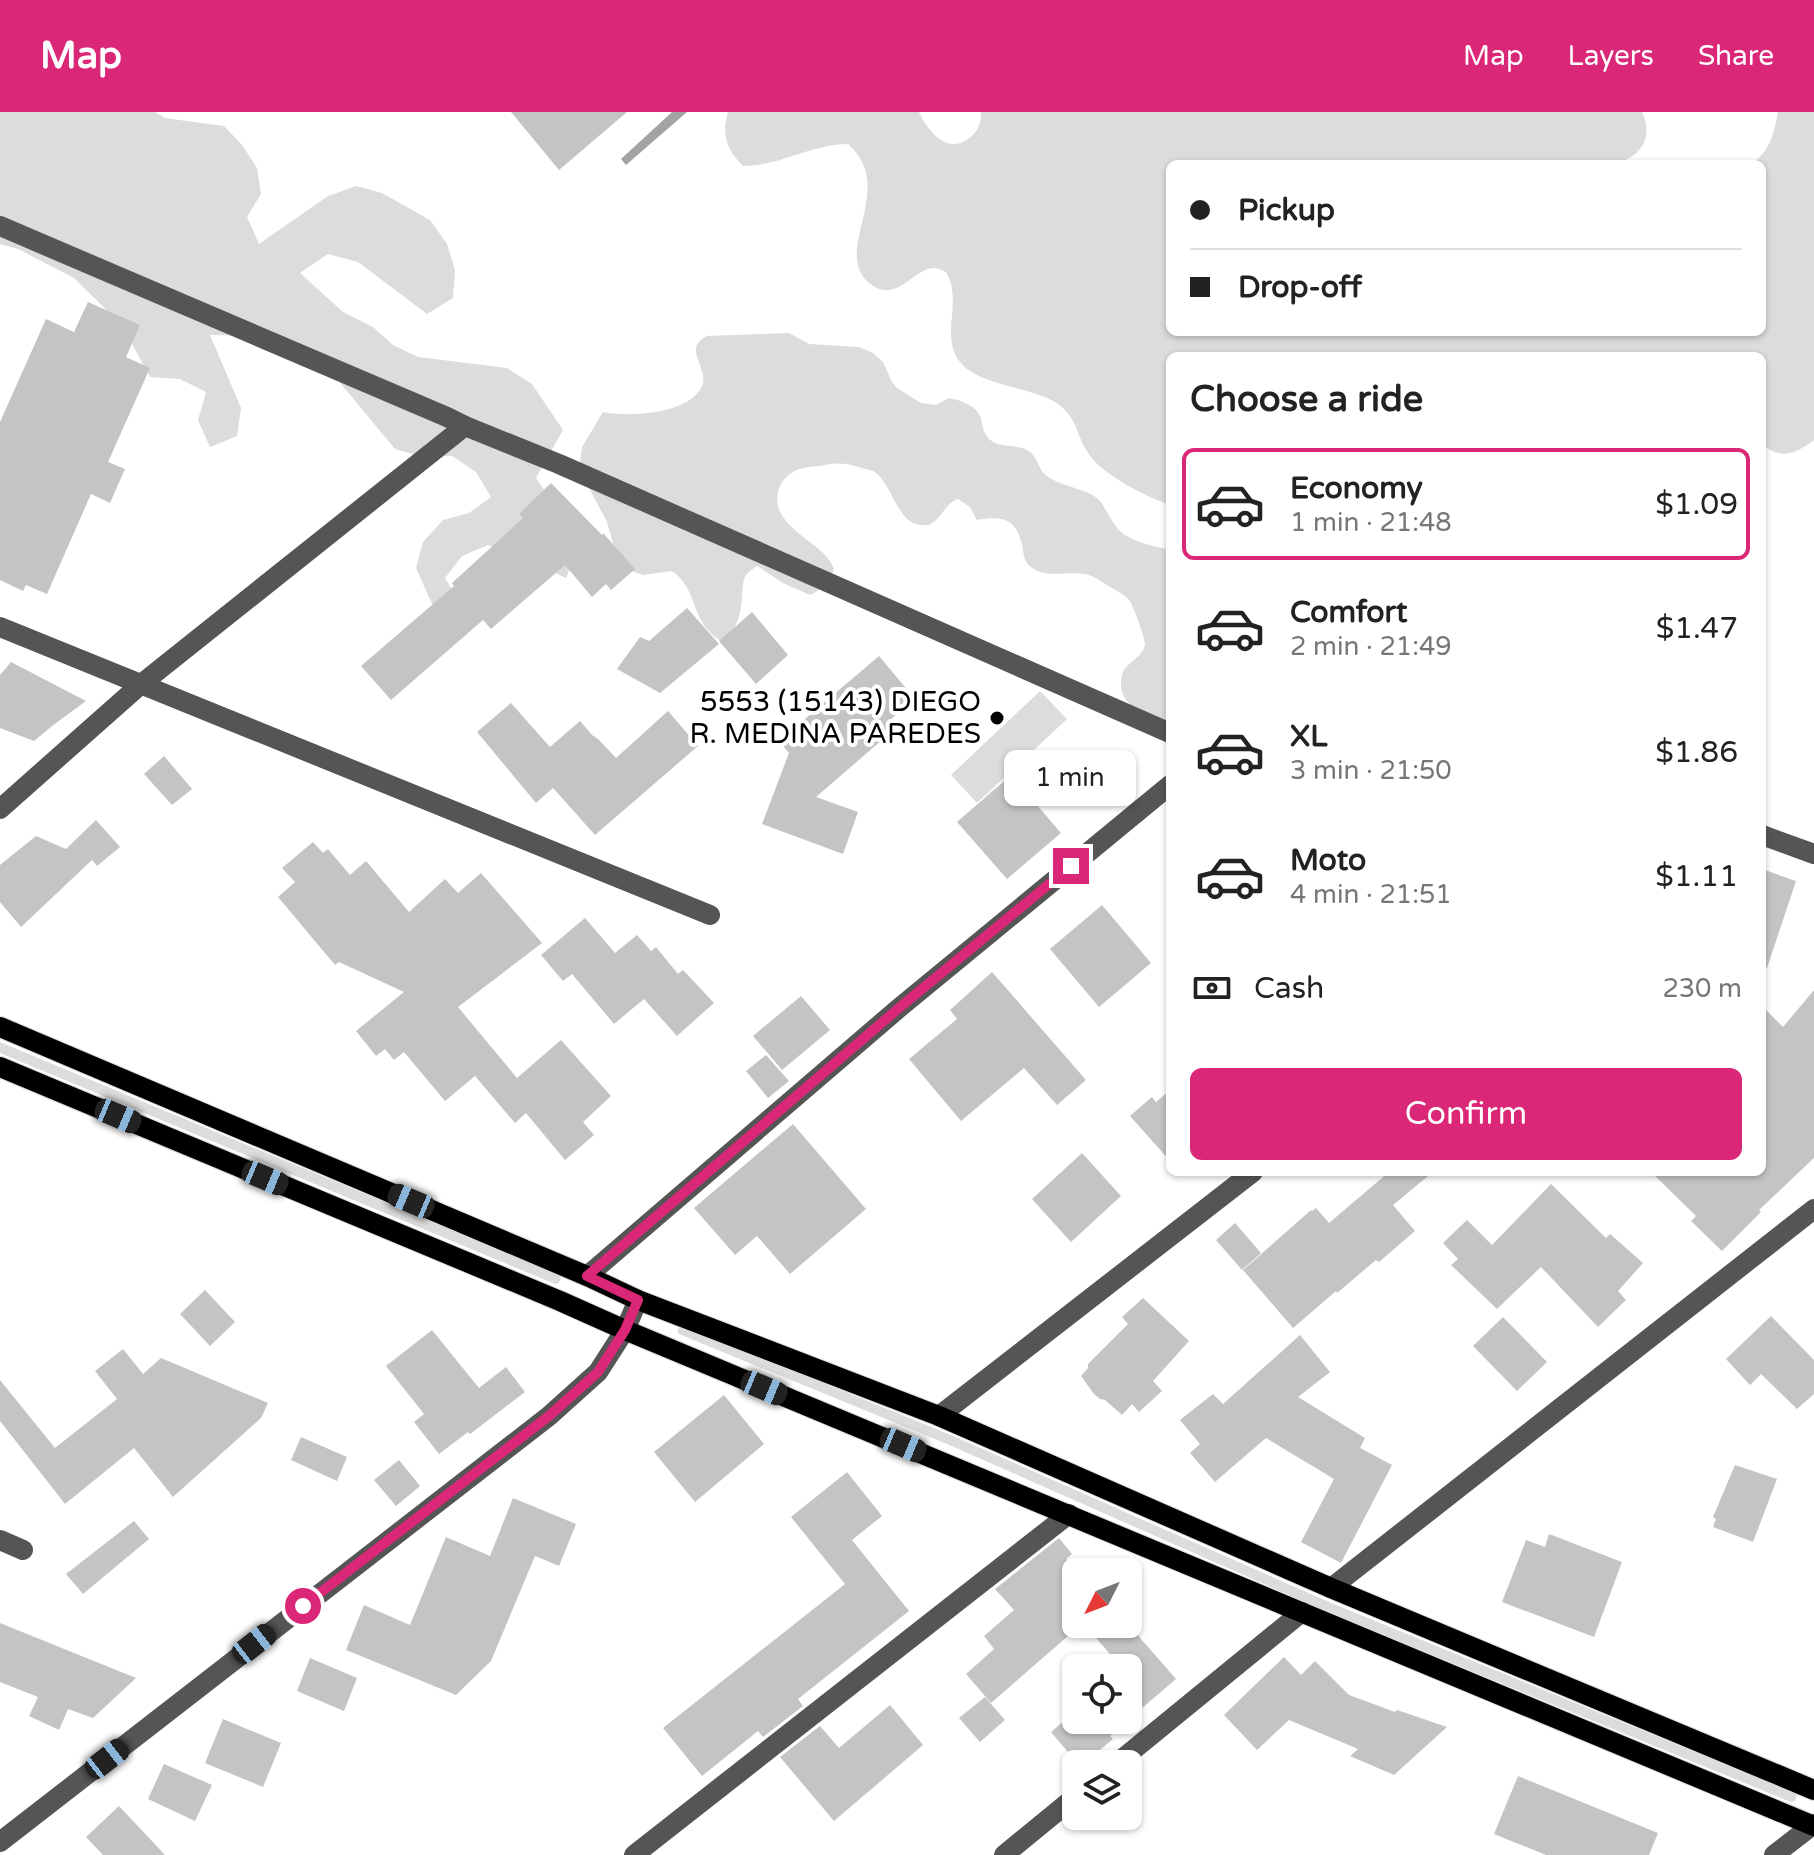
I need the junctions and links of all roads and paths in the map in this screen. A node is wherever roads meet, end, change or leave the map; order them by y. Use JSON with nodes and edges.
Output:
{"nodes":[{"id":1,"x":0,"y":226,"type":"edge"},
{"id":2,"x":465,"y":426,"type":"junction"},
{"id":3,"x":0,"y":627,"type":"edge"},
{"id":4,"x":140,"y":685,"type":"junction"},
{"id":5,"x":1166,"y":731,"type":"edge"},
{"id":6,"x":1166,"y":788,"type":"edge"},
{"id":7,"x":0,"y":809,"type":"edge"},
{"id":8,"x":1766,"y":836,"type":"edge"},
{"id":9,"x":1814,"y":854,"type":"edge"},
{"id":10,"x":710,"y":915,"type":"dead end"},
{"id":11,"x":0,"y":1027,"type":"edge"},
{"id":12,"x":0,"y":1067,"type":"edge"},
{"id":13,"x":1248,"y":1176,"type":"edge"},
{"id":14,"x":1814,"y":1209,"type":"edge"},
{"id":15,"x":587,"y":1276,"type":"junction"},
{"id":16,"x":638,"y":1300,"type":"junction"},
{"id":17,"x":625,"y":1330,"type":"junction"},
{"id":18,"x":939,"y":1416,"type":"junction"},
{"id":19,"x":1069,"y":1514,"type":"junction"},
{"id":20,"x":0,"y":1540,"type":"edge"},
{"id":21,"x":23,"y":1550,"type":"dead end"},
{"id":22,"x":1331,"y":1588,"type":"junction"},
{"id":23,"x":1302,"y":1612,"type":"junction"},
{"id":24,"x":1133,"y":1750,"type":"edge"},
{"id":25,"x":1814,"y":1790,"type":"edge"},
{"id":26,"x":1062,"y":1807,"type":"edge"},
{"id":27,"x":1813,"y":1825,"type":"edge"},
{"id":28,"x":0,"y":1842,"type":"edge"},
{"id":29,"x":634,"y":1855,"type":"edge"},
{"id":30,"x":1004,"y":1855,"type":"edge"},
{"id":31,"x":1774,"y":1855,"type":"edge"}],
"edges":[{"from":1,"to":2,"type":"street"},
{"from":2,"to":4,"type":"street"},
{"from":2,"to":5,"type":"street"},
{"from":3,"to":4,"type":"street"},
{"from":4,"to":7,"type":"street"},
{"from":4,"to":10,"type":"street"},
{"from":6,"to":15,"type":"street"},
{"from":8,"to":9,"type":"street"},
{"from":11,"to":15,"type":"main road"},
{"from":12,"to":17,"type":"main road"},
{"from":13,"to":18,"type":"street"},
{"from":14,"to":22,"type":"street"},
{"from":15,"to":16,"type":"main road"},
{"from":16,"to":17,"type":"street"},
{"from":16,"to":18,"type":"main road"},
{"from":17,"to":19,"type":"main road"},
{"from":17,"to":28,"type":"street"},
{"from":18,"to":22,"type":"main road"},
{"from":19,"to":23,"type":"main road"},
{"from":19,"to":29,"type":"street"},
{"from":20,"to":21,"type":"street"},
{"from":22,"to":25,"type":"main road"},
{"from":23,"to":24,"type":"street"},
{"from":23,"to":27,"type":"main road"},
{"from":26,"to":30,"type":"street"},
{"from":27,"to":31,"type":"street"}]}
